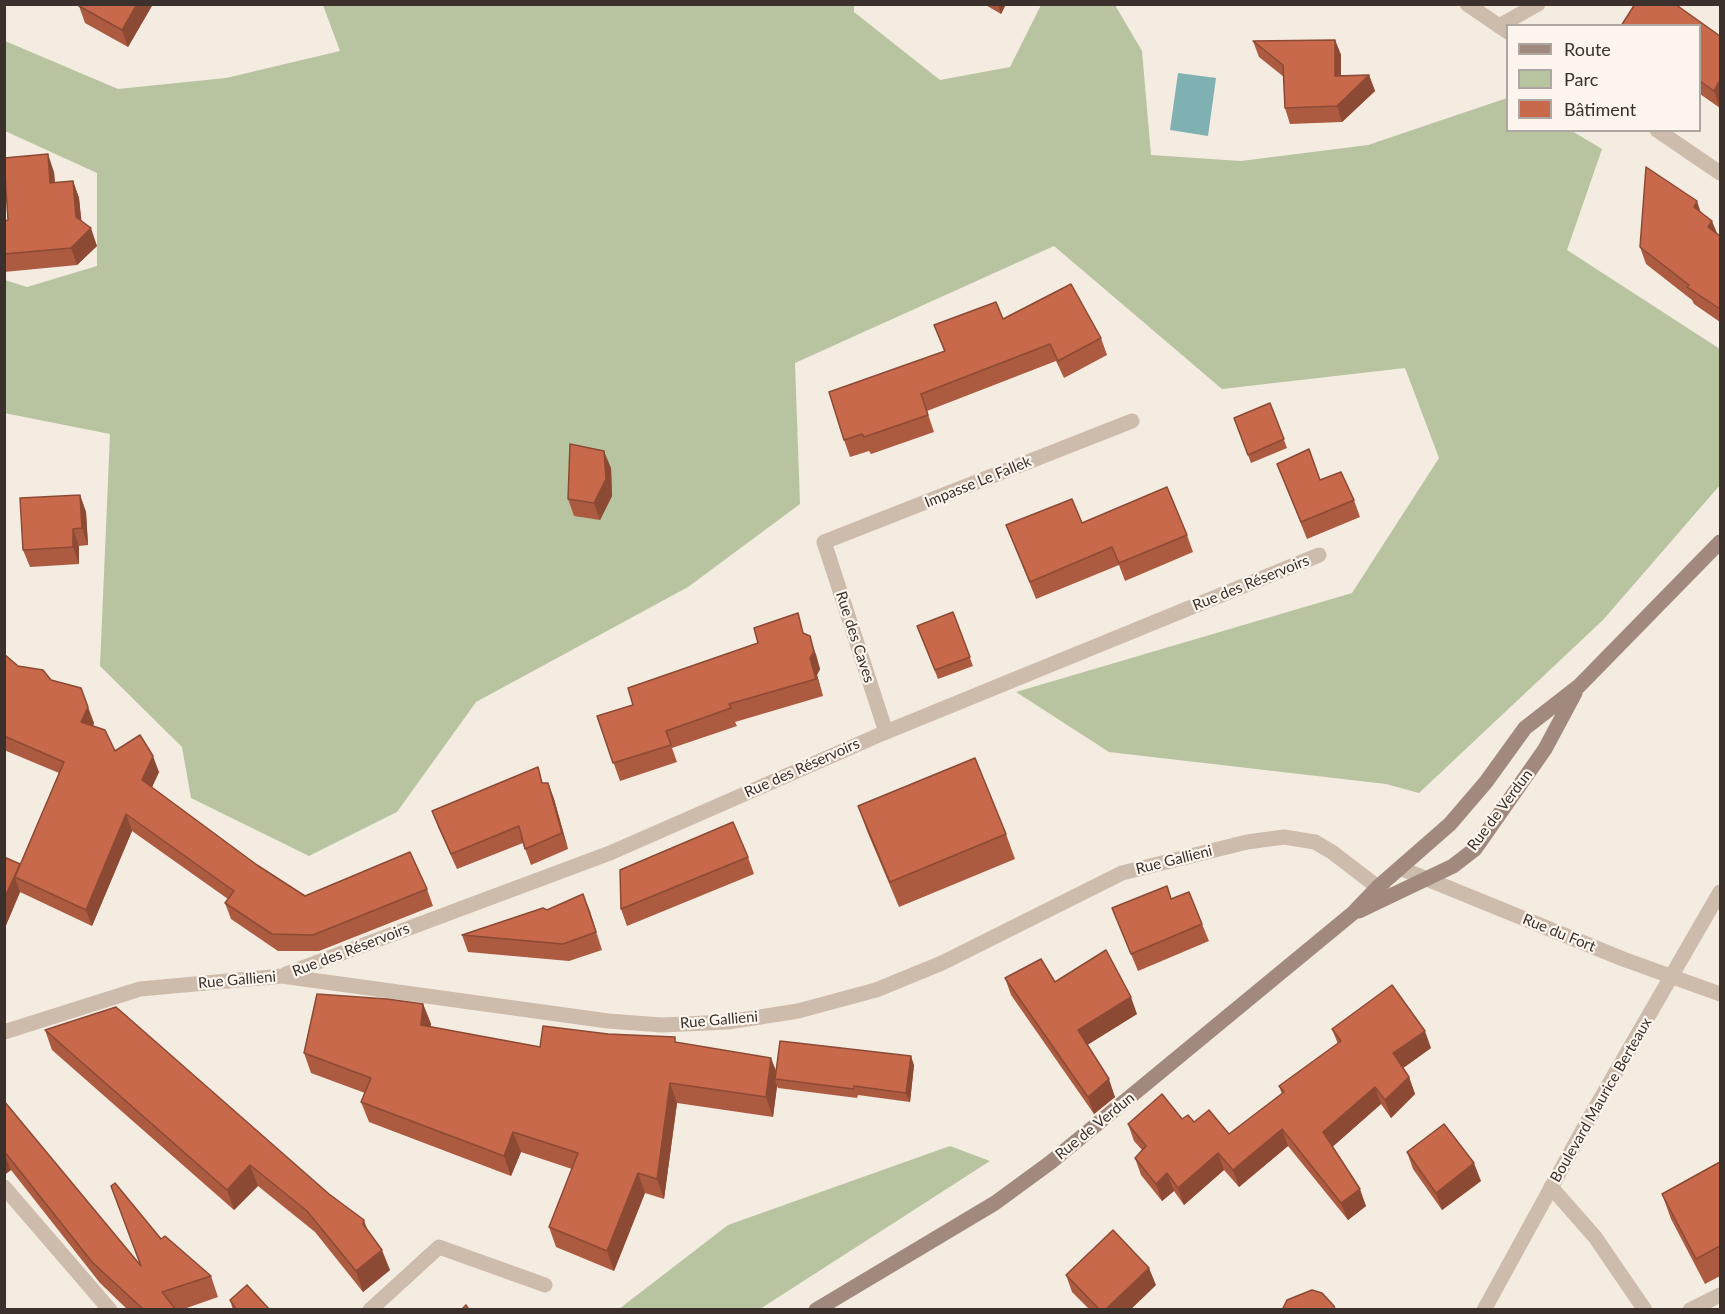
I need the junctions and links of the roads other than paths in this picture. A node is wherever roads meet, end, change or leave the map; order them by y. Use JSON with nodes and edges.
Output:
{"nodes":[{"id":1,"x":1467,"y":4,"type":"edge"},
{"id":2,"x":1538,"y":4,"type":"edge"},
{"id":3,"x":1510,"y":24,"type":"edge"},
{"id":4,"x":1503,"y":29,"type":"edge"},
{"id":5,"x":1660,"y":132,"type":"edge"},
{"id":6,"x":1720,"y":173,"type":"edge"},
{"id":7,"x":1132,"y":421,"type":"dead end"},
{"id":8,"x":824,"y":542,"type":"joint"},
{"id":9,"x":1720,"y":542,"type":"edge"},
{"id":10,"x":1319,"y":555,"type":"dead end"},
{"id":11,"x":1579,"y":686,"type":"junction"},
{"id":12,"x":886,"y":732,"type":"junction"},
{"id":13,"x":1400,"y":868,"type":"junction"},
{"id":14,"x":1426,"y":879,"type":"junction"},
{"id":15,"x":1378,"y":887,"type":"junction"},
{"id":16,"x":1720,"y":892,"type":"edge"},
{"id":17,"x":1391,"y":898,"type":"junction"},
{"id":18,"x":1353,"y":913,"type":"junction"},
{"id":19,"x":1674,"y":975,"type":"junction"},
{"id":20,"x":282,"y":976,"type":"junction"},
{"id":21,"x":1720,"y":994,"type":"edge"},
{"id":22,"x":4,"y":1032,"type":"edge"},
{"id":23,"x":4,"y":1187,"type":"edge"},
{"id":24,"x":1551,"y":1187,"type":"junction"},
{"id":25,"x":545,"y":1285,"type":"dead end"},
{"id":26,"x":1720,"y":1294,"type":"edge"},
{"id":27,"x":110,"y":1310,"type":"edge"},
{"id":28,"x":370,"y":1310,"type":"edge"},
{"id":29,"x":816,"y":1310,"type":"edge"},
{"id":30,"x":1484,"y":1310,"type":"edge"},
{"id":31,"x":1645,"y":1310,"type":"edge"},
{"id":32,"x":1690,"y":1310,"type":"edge"}],
"edges":[{"from":1,"to":4,"type":"street"},
{"from":2,"to":3,"type":"street"},
{"from":5,"to":6,"type":"street"},
{"from":7,"to":8,"type":"street","name":"Impasse Le Fallek"},
{"from":8,"to":12,"type":"street","name":"Rue des Caves"},
{"from":9,"to":11,"type":"main road","name":"Rue de Verdun"},
{"from":10,"to":12,"type":"street","name":"Rue des Réservoirs"},
{"from":11,"to":13,"type":"main road","name":"Rue de Verdun"},
{"from":11,"to":14,"type":"main road","name":"Rue de Verdun"},
{"from":12,"to":20,"type":"street","name":"Rue des Réservoirs"},
{"from":13,"to":14,"type":"street","name":"Rue du Fort"},
{"from":13,"to":15,"type":"main road","name":"Rue de Verdun"},
{"from":14,"to":17,"type":"main road","name":"Rue de Verdun"},
{"from":14,"to":19,"type":"street","name":"Rue du Fort"},
{"from":15,"to":17,"type":"street","name":"Rue Gallieni"},
{"from":15,"to":18,"type":"main road","name":"Rue de Verdun"},
{"from":15,"to":20,"type":"street","name":"Rue Gallieni"},
{"from":16,"to":19,"type":"street","name":"Boulevard Maurice Berteaux"},
{"from":17,"to":18,"type":"main road","name":"Rue de Verdun"},
{"from":18,"to":29,"type":"main road","name":"Rue de Verdun"},
{"from":19,"to":21,"type":"street","name":"Rue du Fort"},
{"from":19,"to":24,"type":"street","name":"Boulevard Maurice Berteaux"},
{"from":20,"to":22,"type":"street","name":"Rue Gallieni"},
{"from":23,"to":27,"type":"street"},
{"from":24,"to":30,"type":"street","name":"Boulevard Maurice Berteaux"},
{"from":24,"to":31,"type":"street"},
{"from":25,"to":28,"type":"street"},
{"from":26,"to":32,"type":"street"}]}
